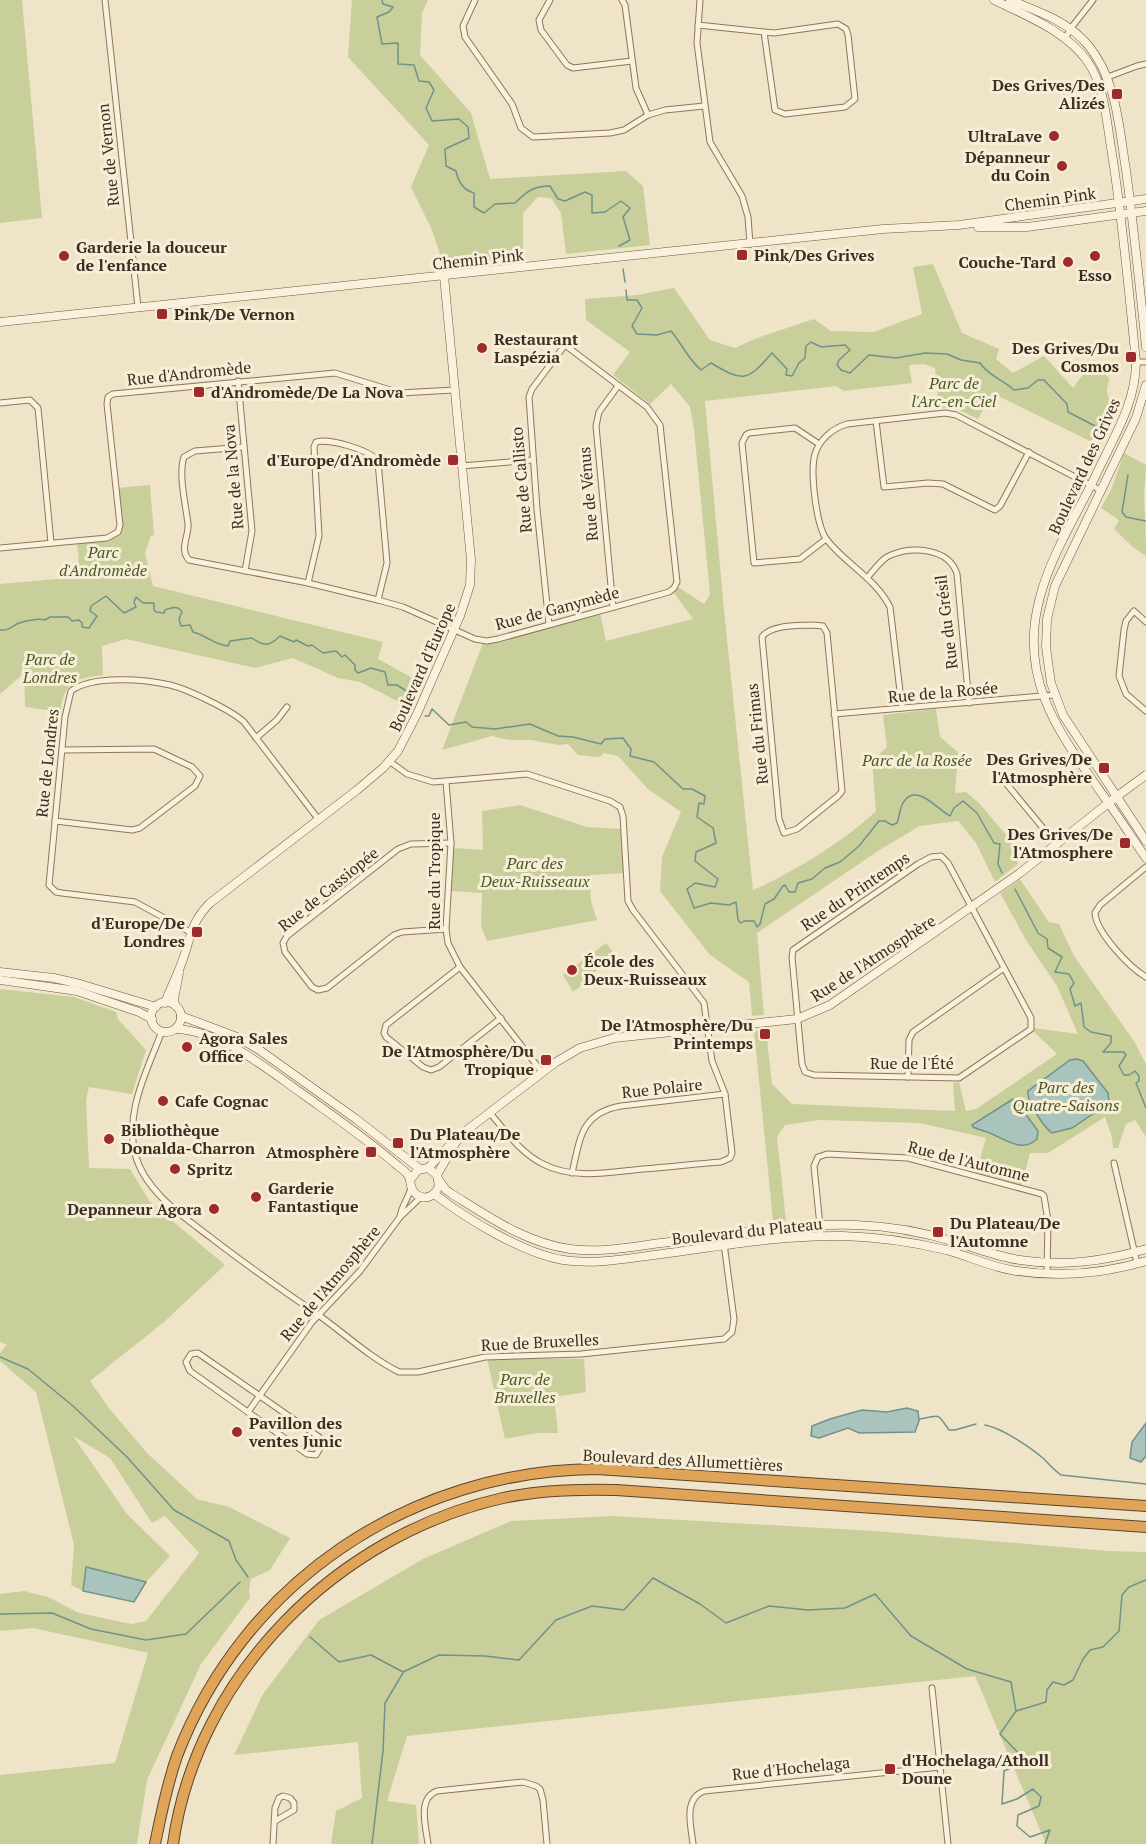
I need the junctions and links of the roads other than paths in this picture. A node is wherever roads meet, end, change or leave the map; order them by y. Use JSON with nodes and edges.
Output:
{"nodes":[{"id":1,"x":105,"y":0,"type":"edge"},
{"id":2,"x":475,"y":0,"type":"edge"},
{"id":3,"x":550,"y":0,"type":"edge"},
{"id":4,"x":622,"y":0,"type":"edge"},
{"id":5,"x":700,"y":0,"type":"edge"},
{"id":6,"x":994,"y":0,"type":"edge"},
{"id":7,"x":1010,"y":0,"type":"edge"},
{"id":8,"x":1093,"y":0,"type":"edge"},
{"id":9,"x":698,"y":25,"type":"junction"},
{"id":10,"x":1071,"y":28,"type":"junction"},
{"id":11,"x":764,"y":32,"type":"junction"},
{"id":12,"x":1065,"y":39,"type":"junction"},
{"id":13,"x":632,"y":60,"type":"junction"},
{"id":14,"x":1146,"y":64,"type":"edge"},
{"id":15,"x":1107,"y":77,"type":"junction"},
{"id":16,"x":1097,"y":82,"type":"junction"},
{"id":17,"x":704,"y":106,"type":"junction"},
{"id":18,"x":648,"y":115,"type":"junction"},
{"id":19,"x":1146,"y":199,"type":"edge"},
{"id":20,"x":1130,"y":201,"type":"junction"},
{"id":21,"x":1120,"y":203,"type":"junction"},
{"id":22,"x":1146,"y":211,"type":"edge"},
{"id":23,"x":1132,"y":213,"type":"junction"},
{"id":24,"x":1121,"y":214,"type":"junction"},
{"id":25,"x":959,"y":225,"type":"junction"},
{"id":26,"x":750,"y":244,"type":"junction"},
{"id":27,"x":444,"y":276,"type":"junction"},
{"id":28,"x":138,"y":306,"type":"junction"},
{"id":29,"x":0,"y":322,"type":"edge"},
{"id":30,"x":565,"y":345,"type":"joint"},
{"id":31,"x":1146,"y":347,"type":"edge"},
{"id":32,"x":1136,"y":362,"type":"junction"},
{"id":33,"x":1146,"y":362,"type":"edge"},
{"id":34,"x":238,"y":381,"type":"junction"},
{"id":35,"x":1146,"y":385,"type":"edge"},
{"id":36,"x":618,"y":386,"type":"junction"},
{"id":37,"x":454,"y":390,"type":"junction"},
{"id":38,"x":0,"y":403,"type":"edge"},
{"id":39,"x":876,"y":421,"type":"junction"},
{"id":40,"x":819,"y":444,"type":"junction"},
{"id":41,"x":244,"y":447,"type":"junction"},
{"id":42,"x":1029,"y":452,"type":"junction"},
{"id":43,"x":532,"y":460,"type":"junction"},
{"id":44,"x":461,"y":466,"type":"junction"},
{"id":45,"x":1091,"y":486,"type":"junction"},
{"id":46,"x":1100,"y":490,"type":"junction"},
{"id":47,"x":826,"y":539,"type":"junction"},
{"id":48,"x":51,"y":543,"type":"junction"},
{"id":49,"x":0,"y":549,"type":"edge"},
{"id":50,"x":244,"y":571,"type":"junction"},
{"id":51,"x":867,"y":578,"type":"junction"},
{"id":52,"x":308,"y":584,"type":"junction"},
{"id":53,"x":378,"y":600,"type":"junction"},
{"id":54,"x":614,"y":607,"type":"junction"},
{"id":55,"x":1146,"y":622,"type":"edge"},
{"id":56,"x":549,"y":624,"type":"junction"},
{"id":57,"x":453,"y":630,"type":"junction"},
{"id":58,"x":1054,"y":695,"type":"junction"},
{"id":59,"x":1042,"y":696,"type":"junction"},
{"id":60,"x":969,"y":703,"type":"junction"},
{"id":61,"x":287,"y":706,"type":"dead end"},
{"id":62,"x":902,"y":708,"type":"junction"},
{"id":63,"x":1146,"y":711,"type":"edge"},
{"id":64,"x":834,"y":714,"type":"junction"},
{"id":65,"x":256,"y":738,"type":"junction"},
{"id":66,"x":63,"y":750,"type":"junction"},
{"id":67,"x":389,"y":761,"type":"junction"},
{"id":68,"x":1146,"y":775,"type":"edge"},
{"id":69,"x":1000,"y":776,"type":"dead end"},
{"id":70,"x":447,"y":783,"type":"junction"},
{"id":71,"x":1116,"y":797,"type":"junction"},
{"id":72,"x":1108,"y":803,"type":"junction"},
{"id":73,"x":319,"y":820,"type":"junction"},
{"id":74,"x":55,"y":822,"type":"junction"},
{"id":75,"x":1146,"y":841,"type":"edge"},
{"id":76,"x":451,"y":843,"type":"junction"},
{"id":77,"x":1057,"y":845,"type":"junction"},
{"id":78,"x":1146,"y":858,"type":"edge"},
{"id":79,"x":1146,"y":867,"type":"edge"},
{"id":80,"x":972,"y":909,"type":"junction"},
{"id":81,"x":446,"y":929,"type":"junction"},
{"id":82,"x":190,"y":932,"type":"junction"},
{"id":83,"x":460,"y":967,"type":"junction"},
{"id":84,"x":1004,"y":969,"type":"junction"},
{"id":85,"x":179,"y":971,"type":"junction"},
{"id":86,"x":0,"y":972,"type":"edge"},
{"id":87,"x":1146,"y":977,"type":"edge"},
{"id":88,"x":0,"y":980,"type":"edge"},
{"id":89,"x":165,"y":1002,"type":"junction"},
{"id":90,"x":175,"y":1005,"type":"junction"},
{"id":91,"x":156,"y":1007,"type":"junction"},
{"id":92,"x":181,"y":1016,"type":"junction"},
{"id":93,"x":501,"y":1018,"type":"junction"},
{"id":94,"x":152,"y":1019,"type":"junction"},
{"id":95,"x":797,"y":1019,"type":"junction"},
{"id":96,"x":176,"y":1029,"type":"junction"},
{"id":97,"x":708,"y":1029,"type":"junction"},
{"id":98,"x":162,"y":1031,"type":"junction"},
{"id":99,"x":542,"y":1072,"type":"junction"},
{"id":100,"x":908,"y":1077,"type":"junction"},
{"id":101,"x":725,"y":1094,"type":"junction"},
{"id":102,"x":490,"y":1113,"type":"junction"},
{"id":103,"x":456,"y":1142,"type":"junction"},
{"id":104,"x":1114,"y":1162,"type":"dead end"},
{"id":105,"x":424,"y":1169,"type":"junction"},
{"id":106,"x":572,"y":1173,"type":"junction"},
{"id":107,"x":438,"y":1177,"type":"junction"},
{"id":108,"x":411,"y":1184,"type":"junction"},
{"id":109,"x":434,"y":1194,"type":"junction"},
{"id":110,"x":421,"y":1197,"type":"junction"},
{"id":111,"x":400,"y":1217,"type":"junction"},
{"id":112,"x":821,"y":1225,"type":"junction"},
{"id":113,"x":928,"y":1235,"type":"junction"},
{"id":114,"x":723,"y":1236,"type":"junction"},
{"id":115,"x":821,"y":1236,"type":"junction"},
{"id":116,"x":724,"y":1246,"type":"junction"},
{"id":117,"x":925,"y":1246,"type":"junction"},
{"id":118,"x":1146,"y":1249,"type":"edge"},
{"id":119,"x":1134,"y":1252,"type":"junction"},
{"id":120,"x":1142,"y":1262,"type":"edge"},
{"id":121,"x":1048,"y":1263,"type":"junction"},
{"id":122,"x":1047,"y":1274,"type":"junction"},
{"id":123,"x":318,"y":1314,"type":"junction"},
{"id":124,"x":260,"y":1395,"type":"junction"},
{"id":125,"x":248,"y":1412,"type":"junction"},
{"id":126,"x":821,"y":1484,"type":"junction"},
{"id":127,"x":820,"y":1504,"type":"junction"},
{"id":128,"x":1146,"y":1506,"type":"edge"},
{"id":129,"x":1146,"y":1527,"type":"edge"},
{"id":130,"x":932,"y":1688,"type":"dead end"},
{"id":131,"x":940,"y":1767,"type":"junction"},
{"id":132,"x":275,"y":1821,"type":"junction"},
{"id":133,"x":154,"y":1844,"type":"edge"},
{"id":134,"x":173,"y":1844,"type":"edge"},
{"id":135,"x":273,"y":1844,"type":"edge"},
{"id":136,"x":428,"y":1844,"type":"edge"},
{"id":137,"x":548,"y":1844,"type":"edge"},
{"id":138,"x":693,"y":1844,"type":"edge"},
{"id":139,"x":948,"y":1844,"type":"edge"}],
"edges":[{"from":1,"to":28,"type":"street","name":"Rue de Vernon"},
{"from":2,"to":18,"type":"street"},
{"from":3,"to":13,"type":"street"},
{"from":4,"to":13,"type":"street"},
{"from":5,"to":9,"type":"street"},
{"from":6,"to":12,"type":"main road","name":"Boulevard des Grives"},
{"from":7,"to":10,"type":"main road"},
{"from":8,"to":10,"type":"street"},
{"from":9,"to":11,"type":"street"},
{"from":9,"to":17,"type":"street"},
{"from":10,"to":12,"type":"street"},
{"from":10,"to":15,"type":"main road"},
{"from":11,"to":11,"type":"street"},
{"from":12,"to":16,"type":"main road","name":"Boulevard des Grives"},
{"from":13,"to":18,"type":"street"},
{"from":14,"to":15,"type":"street"},
{"from":15,"to":16,"type":"street"},
{"from":15,"to":20,"type":"main road"},
{"from":16,"to":21,"type":"main road","name":"Boulevard des Grives"},
{"from":17,"to":18,"type":"street"},
{"from":17,"to":26,"type":"street"},
{"from":19,"to":20,"type":"main road","name":"Chemin Pink"},
{"from":20,"to":21,"type":"main road","name":"Chemin Pink"},
{"from":20,"to":23,"type":"main road"},
{"from":21,"to":24,"type":"main road","name":"Boulevard des Grives"},
{"from":21,"to":25,"type":"main road","name":"Chemin Pink"},
{"from":22,"to":23,"type":"main road","name":"Chemin Pink"},
{"from":23,"to":24,"type":"main road","name":"Chemin Pink"},
{"from":23,"to":31,"type":"main road"},
{"from":24,"to":25,"type":"main road","name":"Chemin Pink"},
{"from":24,"to":32,"type":"main road","name":"Boulevard des Grives"},
{"from":25,"to":26,"type":"main road","name":"Chemin Pink"},
{"from":26,"to":27,"type":"main road","name":"Chemin Pink"},
{"from":27,"to":28,"type":"main road","name":"Chemin Pink"},
{"from":27,"to":37,"type":"main road","name":"Boulevard d'Europe"},
{"from":28,"to":29,"type":"main road","name":"Chemin Pink"},
{"from":30,"to":36,"type":"street","name":"Rue de Ganymède"},
{"from":30,"to":43,"type":"street","name":"Rue de Callisto"},
{"from":32,"to":33,"type":"street"},
{"from":32,"to":45,"type":"main road","name":"Boulevard des Grives"},
{"from":34,"to":37,"type":"street","name":"Rue d'Andromède"},
{"from":34,"to":41,"type":"street","name":"Rue de la Nova"},
{"from":34,"to":48,"type":"street","name":"Rue d'Andromède"},
{"from":35,"to":46,"type":"main road","name":"Boulevard des Grives"},
{"from":36,"to":54,"type":"street","name":"Rue de Vénus"},
{"from":36,"to":54,"type":"street","name":"Rue de Ganymède"},
{"from":37,"to":44,"type":"main road","name":"Boulevard d'Europe"},
{"from":38,"to":48,"type":"street"},
{"from":39,"to":40,"type":"street"},
{"from":39,"to":42,"type":"street"},
{"from":39,"to":42,"type":"street"},
{"from":40,"to":47,"type":"street"},
{"from":40,"to":47,"type":"street"},
{"from":41,"to":50,"type":"street","name":"Rue de la Nova"},
{"from":41,"to":50,"type":"street","name":"Rue de Ganymède"},
{"from":42,"to":45,"type":"street"},
{"from":43,"to":44,"type":"street"},
{"from":43,"to":56,"type":"street","name":"Rue de Callisto"},
{"from":44,"to":57,"type":"main road","name":"Boulevard d'Europe"},
{"from":45,"to":46,"type":"street"},
{"from":45,"to":59,"type":"main road","name":"Boulevard des Grives"},
{"from":46,"to":58,"type":"main road","name":"Boulevard des Grives"},
{"from":47,"to":51,"type":"street"},
{"from":48,"to":49,"type":"street","name":"Rue d'Andromède"},
{"from":50,"to":52,"type":"street","name":"Rue de Ganymède"},
{"from":51,"to":60,"type":"street","name":"Rue du Grésil"},
{"from":51,"to":62,"type":"street"},
{"from":52,"to":53,"type":"street","name":"Rue de Ganymède"},
{"from":52,"to":53,"type":"street"},
{"from":53,"to":57,"type":"street","name":"Rue de Ganymède"},
{"from":54,"to":56,"type":"street","name":"Rue de Ganymède"},
{"from":55,"to":63,"type":"street"},
{"from":56,"to":57,"type":"street","name":"Rue de Ganymède"},
{"from":57,"to":67,"type":"main road","name":"Boulevard d'Europe"},
{"from":58,"to":59,"type":"street","name":"Rue de la Rosée"},
{"from":58,"to":71,"type":"main road","name":"Boulevard des Grives"},
{"from":59,"to":60,"type":"street","name":"Rue de la Rosée"},
{"from":59,"to":72,"type":"main road","name":"Boulevard des Grives"},
{"from":60,"to":62,"type":"street","name":"Rue de la Rosée"},
{"from":61,"to":65,"type":"street"},
{"from":62,"to":64,"type":"street","name":"Rue de la Rosée"},
{"from":64,"to":64,"type":"street","name":"Rue du Frimas"},
{"from":65,"to":66,"type":"street","name":"Rue de Londres"},
{"from":65,"to":73,"type":"street","name":"Rue de Londres"},
{"from":66,"to":74,"type":"street","name":"Rue de Londres"},
{"from":66,"to":74,"type":"street"},
{"from":67,"to":70,"type":"street"},
{"from":67,"to":73,"type":"main road","name":"Boulevard d'Europe"},
{"from":68,"to":71,"type":"main road","name":"Rue de l'Atmosphère"},
{"from":69,"to":77,"type":"street"},
{"from":70,"to":76,"type":"street","name":"Rue du Tropique"},
{"from":70,"to":97,"type":"street"},
{"from":71,"to":72,"type":"main road","name":"Rue de l'Atmosphère"},
{"from":71,"to":75,"type":"main road","name":"Boulevard des Grives"},
{"from":72,"to":77,"type":"main road","name":"Rue de l'Atmosphère"},
{"from":72,"to":78,"type":"main road","name":"Boulevard des Grives"},
{"from":73,"to":82,"type":"main road","name":"Boulevard d'Europe"},
{"from":74,"to":82,"type":"street","name":"Rue de Londres"},
{"from":76,"to":81,"type":"street","name":"Rue du Tropique"},
{"from":76,"to":81,"type":"street","name":"Rue de Cassiopée"},
{"from":77,"to":80,"type":"main road","name":"Rue de l'Atmosphère"},
{"from":79,"to":87,"type":"street"},
{"from":80,"to":84,"type":"street","name":"Rue de l'Été"},
{"from":80,"to":95,"type":"main road","name":"Rue de l'Atmosphère"},
{"from":80,"to":95,"type":"street","name":"Rue du Printemps"},
{"from":81,"to":83,"type":"street","name":"Rue du Tropique"},
{"from":82,"to":85,"type":"main road","name":"Boulevard d'Europe"},
{"from":83,"to":93,"type":"street","name":"Rue du Tropique"},
{"from":83,"to":93,"type":"street"},
{"from":84,"to":100,"type":"street"},
{"from":84,"to":100,"type":"street","name":"Rue de l'Été"},
{"from":85,"to":89,"type":"main road","name":"Boulevard d'Europe"},
{"from":85,"to":90,"type":"main road","name":"Boulevard d'Europe"},
{"from":86,"to":91,"type":"main road"},
{"from":88,"to":94,"type":"main road"},
{"from":89,"to":90,"type":"main road"},
{"from":89,"to":91,"type":"main road"},
{"from":90,"to":92,"type":"main road"},
{"from":91,"to":94,"type":"main road"},
{"from":92,"to":96,"type":"main road"},
{"from":92,"to":105,"type":"main road"},
{"from":93,"to":99,"type":"street","name":"Rue du Tropique"},
{"from":94,"to":98,"type":"main road"},
{"from":95,"to":97,"type":"main road","name":"Rue de l'Atmosphère"},
{"from":95,"to":100,"type":"street","name":"Rue de l'Été"},
{"from":96,"to":98,"type":"main road"},
{"from":96,"to":108,"type":"main road"},
{"from":97,"to":99,"type":"main road","name":"Rue de l'Atmosphère"},
{"from":97,"to":101,"type":"street"},
{"from":98,"to":123,"type":"street","name":"Rue de Bruxelles"},
{"from":99,"to":102,"type":"main road","name":"Rue de l'Atmosphère"},
{"from":101,"to":106,"type":"street","name":"Rue Polaire"},
{"from":101,"to":106,"type":"street"},
{"from":102,"to":103,"type":"main road","name":"Rue de l'Atmosphère"},
{"from":102,"to":106,"type":"street"},
{"from":103,"to":105,"type":"main road","name":"Rue de l'Atmosphère"},
{"from":103,"to":107,"type":"main road","name":"Rue de l'Atmosphère"},
{"from":104,"to":119,"type":"street"},
{"from":105,"to":107,"type":"main road"},
{"from":105,"to":108,"type":"main road"},
{"from":107,"to":109,"type":"main road"},
{"from":107,"to":114,"type":"main road","name":"Boulevard du Plateau"},
{"from":108,"to":110,"type":"main road"},
{"from":108,"to":111,"type":"street","name":"Rue de l'Atmosphère"},
{"from":109,"to":110,"type":"main road"},
{"from":109,"to":116,"type":"main road","name":"Boulevard du Plateau"},
{"from":110,"to":111,"type":"street","name":"Rue de l'Atmosphère"},
{"from":111,"to":123,"type":"street","name":"Rue de l'Atmosphère"},
{"from":112,"to":113,"type":"main road","name":"Boulevard du Plateau"},
{"from":112,"to":114,"type":"main road","name":"Boulevard du Plateau"},
{"from":112,"to":115,"type":"street","name":"Rue de l'Automne"},
{"from":112,"to":121,"type":"street","name":"Rue de l'Automne"},
{"from":113,"to":117,"type":"main road"},
{"from":113,"to":121,"type":"main road","name":"Boulevard du Plateau"},
{"from":114,"to":116,"type":"street","name":"Rue de Bruxelles"},
{"from":115,"to":116,"type":"main road","name":"Boulevard du Plateau"},
{"from":115,"to":117,"type":"main road","name":"Boulevard du Plateau"},
{"from":116,"to":123,"type":"street","name":"Rue de Bruxelles"},
{"from":117,"to":122,"type":"main road","name":"Boulevard du Plateau"},
{"from":118,"to":119,"type":"main road","name":"Boulevard du Plateau"},
{"from":119,"to":120,"type":"street"},
{"from":119,"to":121,"type":"main road","name":"Boulevard du Plateau"},
{"from":120,"to":122,"type":"main road","name":"Boulevard du Plateau"},
{"from":121,"to":122,"type":"street","name":"Rue de l'Automne"},
{"from":123,"to":124,"type":"street","name":"Rue de l'Atmosphère"},
{"from":124,"to":125,"type":"street","name":"Rue de l'Atmosphère"},
{"from":124,"to":125,"type":"street"},
{"from":124,"to":125,"type":"street"},
{"from":126,"to":127,"type":"highway"},
{"from":126,"to":128,"type":"highway","name":"Boulevard des Allumettières"},
{"from":126,"to":133,"type":"highway","name":"Boulevard des Allumettières"},
{"from":127,"to":129,"type":"highway","name":"Boulevard des Allumettières"},
{"from":127,"to":134,"type":"highway","name":"Boulevard des Allumettières"},
{"from":130,"to":131,"type":"street"},
{"from":131,"to":138,"type":"street","name":"Rue d'Hochelaga"},
{"from":131,"to":139,"type":"street"},
{"from":132,"to":132,"type":"street"},
{"from":132,"to":135,"type":"street"},
{"from":136,"to":137,"type":"street"}]}
